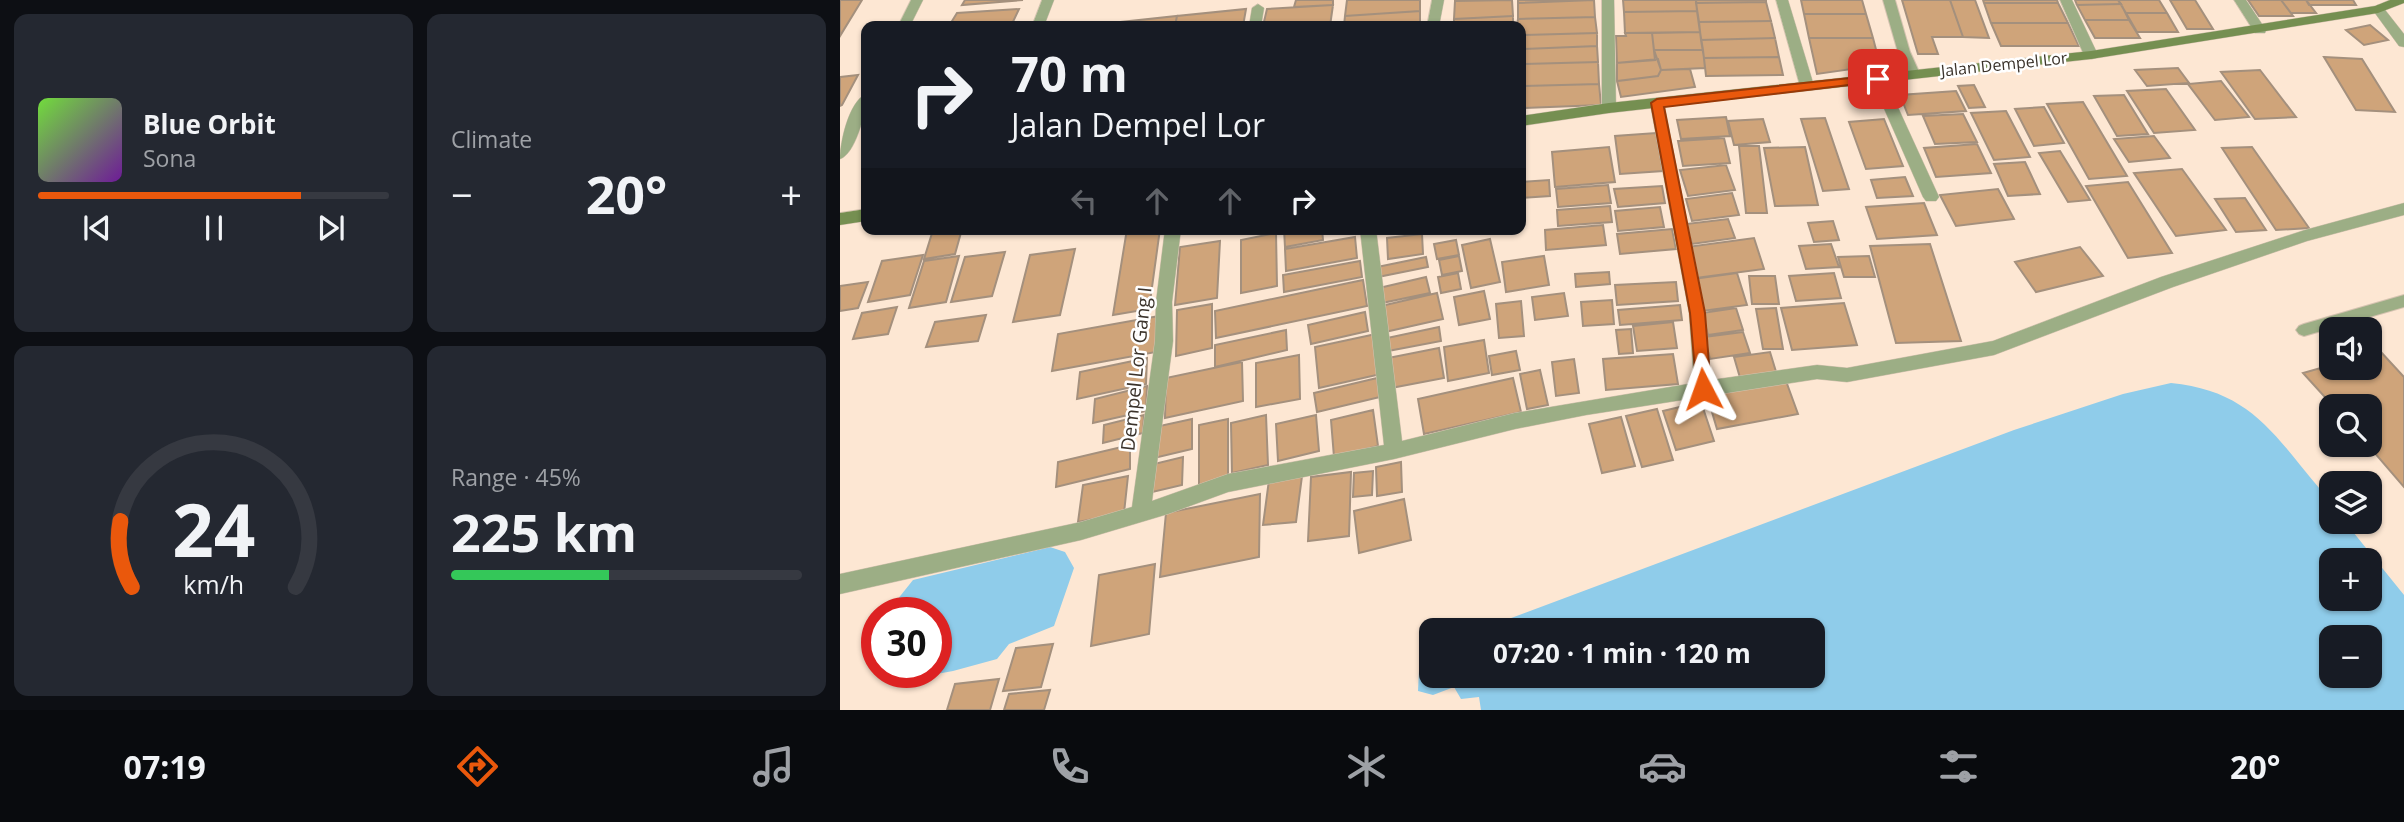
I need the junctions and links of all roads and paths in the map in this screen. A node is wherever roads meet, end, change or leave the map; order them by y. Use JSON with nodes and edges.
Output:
{"nodes":[{"id":1,"x":917,"y":0,"type":"edge"},
{"id":2,"x":1048,"y":0,"type":"edge"},
{"id":3,"x":1438,"y":0,"type":"edge"},
{"id":4,"x":1608,"y":0,"type":"edge"},
{"id":5,"x":1782,"y":0,"type":"edge"},
{"id":6,"x":1889,"y":0,"type":"edge"},
{"id":7,"x":2066,"y":0,"type":"edge"},
{"id":8,"x":2240,"y":0,"type":"edge"},
{"id":9,"x":2401,"y":0,"type":"edge"},
{"id":10,"x":1258,"y":8,"type":"dead end"},
{"id":11,"x":2378,"y":9,"type":"junction"},
{"id":12,"x":906,"y":21,"type":"edge"},
{"id":13,"x":1040,"y":21,"type":"edge"},
{"id":14,"x":1256,"y":21,"type":"edge"},
{"id":15,"x":1434,"y":21,"type":"edge"},
{"id":16,"x":2260,"y":30,"type":"junction"},
{"id":17,"x":2404,"y":43,"type":"edge"},
{"id":18,"x":2091,"y":55,"type":"junction"},
{"id":19,"x":1914,"y":74,"type":"junction"},
{"id":20,"x":1878,"y":79,"type":"junction"},
{"id":21,"x":1807,"y":86,"type":"junction"},
{"id":22,"x":1657,"y":103,"type":"junction"},
{"id":23,"x":1609,"y":108,"type":"junction"},
{"id":24,"x":861,"y":110,"type":"edge"},
{"id":25,"x":1526,"y":120,"type":"edge"},
{"id":26,"x":840,"y":154,"type":"edge"},
{"id":27,"x":1931,"y":197,"type":"dead end"},
{"id":28,"x":2404,"y":209,"type":"edge"},
{"id":29,"x":861,"y":216,"type":"edge"},
{"id":30,"x":840,"y":219,"type":"edge"},
{"id":31,"x":1172,"y":235,"type":"edge"},
{"id":32,"x":1369,"y":235,"type":"edge"},
{"id":33,"x":2404,"y":301,"type":"edge"},
{"id":34,"x":2304,"y":330,"type":"dead end"},
{"id":35,"x":1703,"y":389,"type":"junction"},
{"id":36,"x":1394,"y":452,"type":"junction"},
{"id":37,"x":1141,"y":513,"type":"junction"},
{"id":38,"x":840,"y":583,"type":"edge"}],
"edges":[{"from":1,"to":12,"type":"street"},
{"from":2,"to":13,"type":"street"},
{"from":3,"to":15,"type":"street"},
{"from":4,"to":23,"type":"street"},
{"from":5,"to":21,"type":"street"},
{"from":6,"to":19,"type":"lane"},
{"from":7,"to":18,"type":"street"},
{"from":8,"to":16,"type":"street"},
{"from":9,"to":11,"type":"street","name":"Jalan Dempel Lor"},
{"from":10,"to":14,"type":"street"},
{"from":11,"to":16,"type":"street","name":"Jalan Dempel Lor"},
{"from":11,"to":17,"type":"street"},
{"from":16,"to":18,"type":"street","name":"Jalan Dempel Lor"},
{"from":18,"to":19,"type":"street","name":"Jalan Dempel Lor"},
{"from":19,"to":20,"type":"street","name":"Jalan Dempel Lor"},
{"from":20,"to":21,"type":"street","name":"Jalan Dempel Lor"},
{"from":20,"to":27,"type":"street"},
{"from":21,"to":22,"type":"street","name":"Jalan Dempel Lor"},
{"from":22,"to":23,"type":"street","name":"Jalan Dempel Lor"},
{"from":22,"to":35,"type":"street"},
{"from":23,"to":25,"type":"street","name":"Jalan Dempel Lor"},
{"from":24,"to":26,"type":"street"},
{"from":28,"to":35,"type":"street"},
{"from":29,"to":30,"type":"street"},
{"from":31,"to":37,"type":"street","name":"Dempel Lor Gang I"},
{"from":32,"to":36,"type":"street"},
{"from":33,"to":34,"type":"lane"},
{"from":35,"to":36,"type":"street"},
{"from":36,"to":37,"type":"street"},
{"from":37,"to":38,"type":"street"}]}
